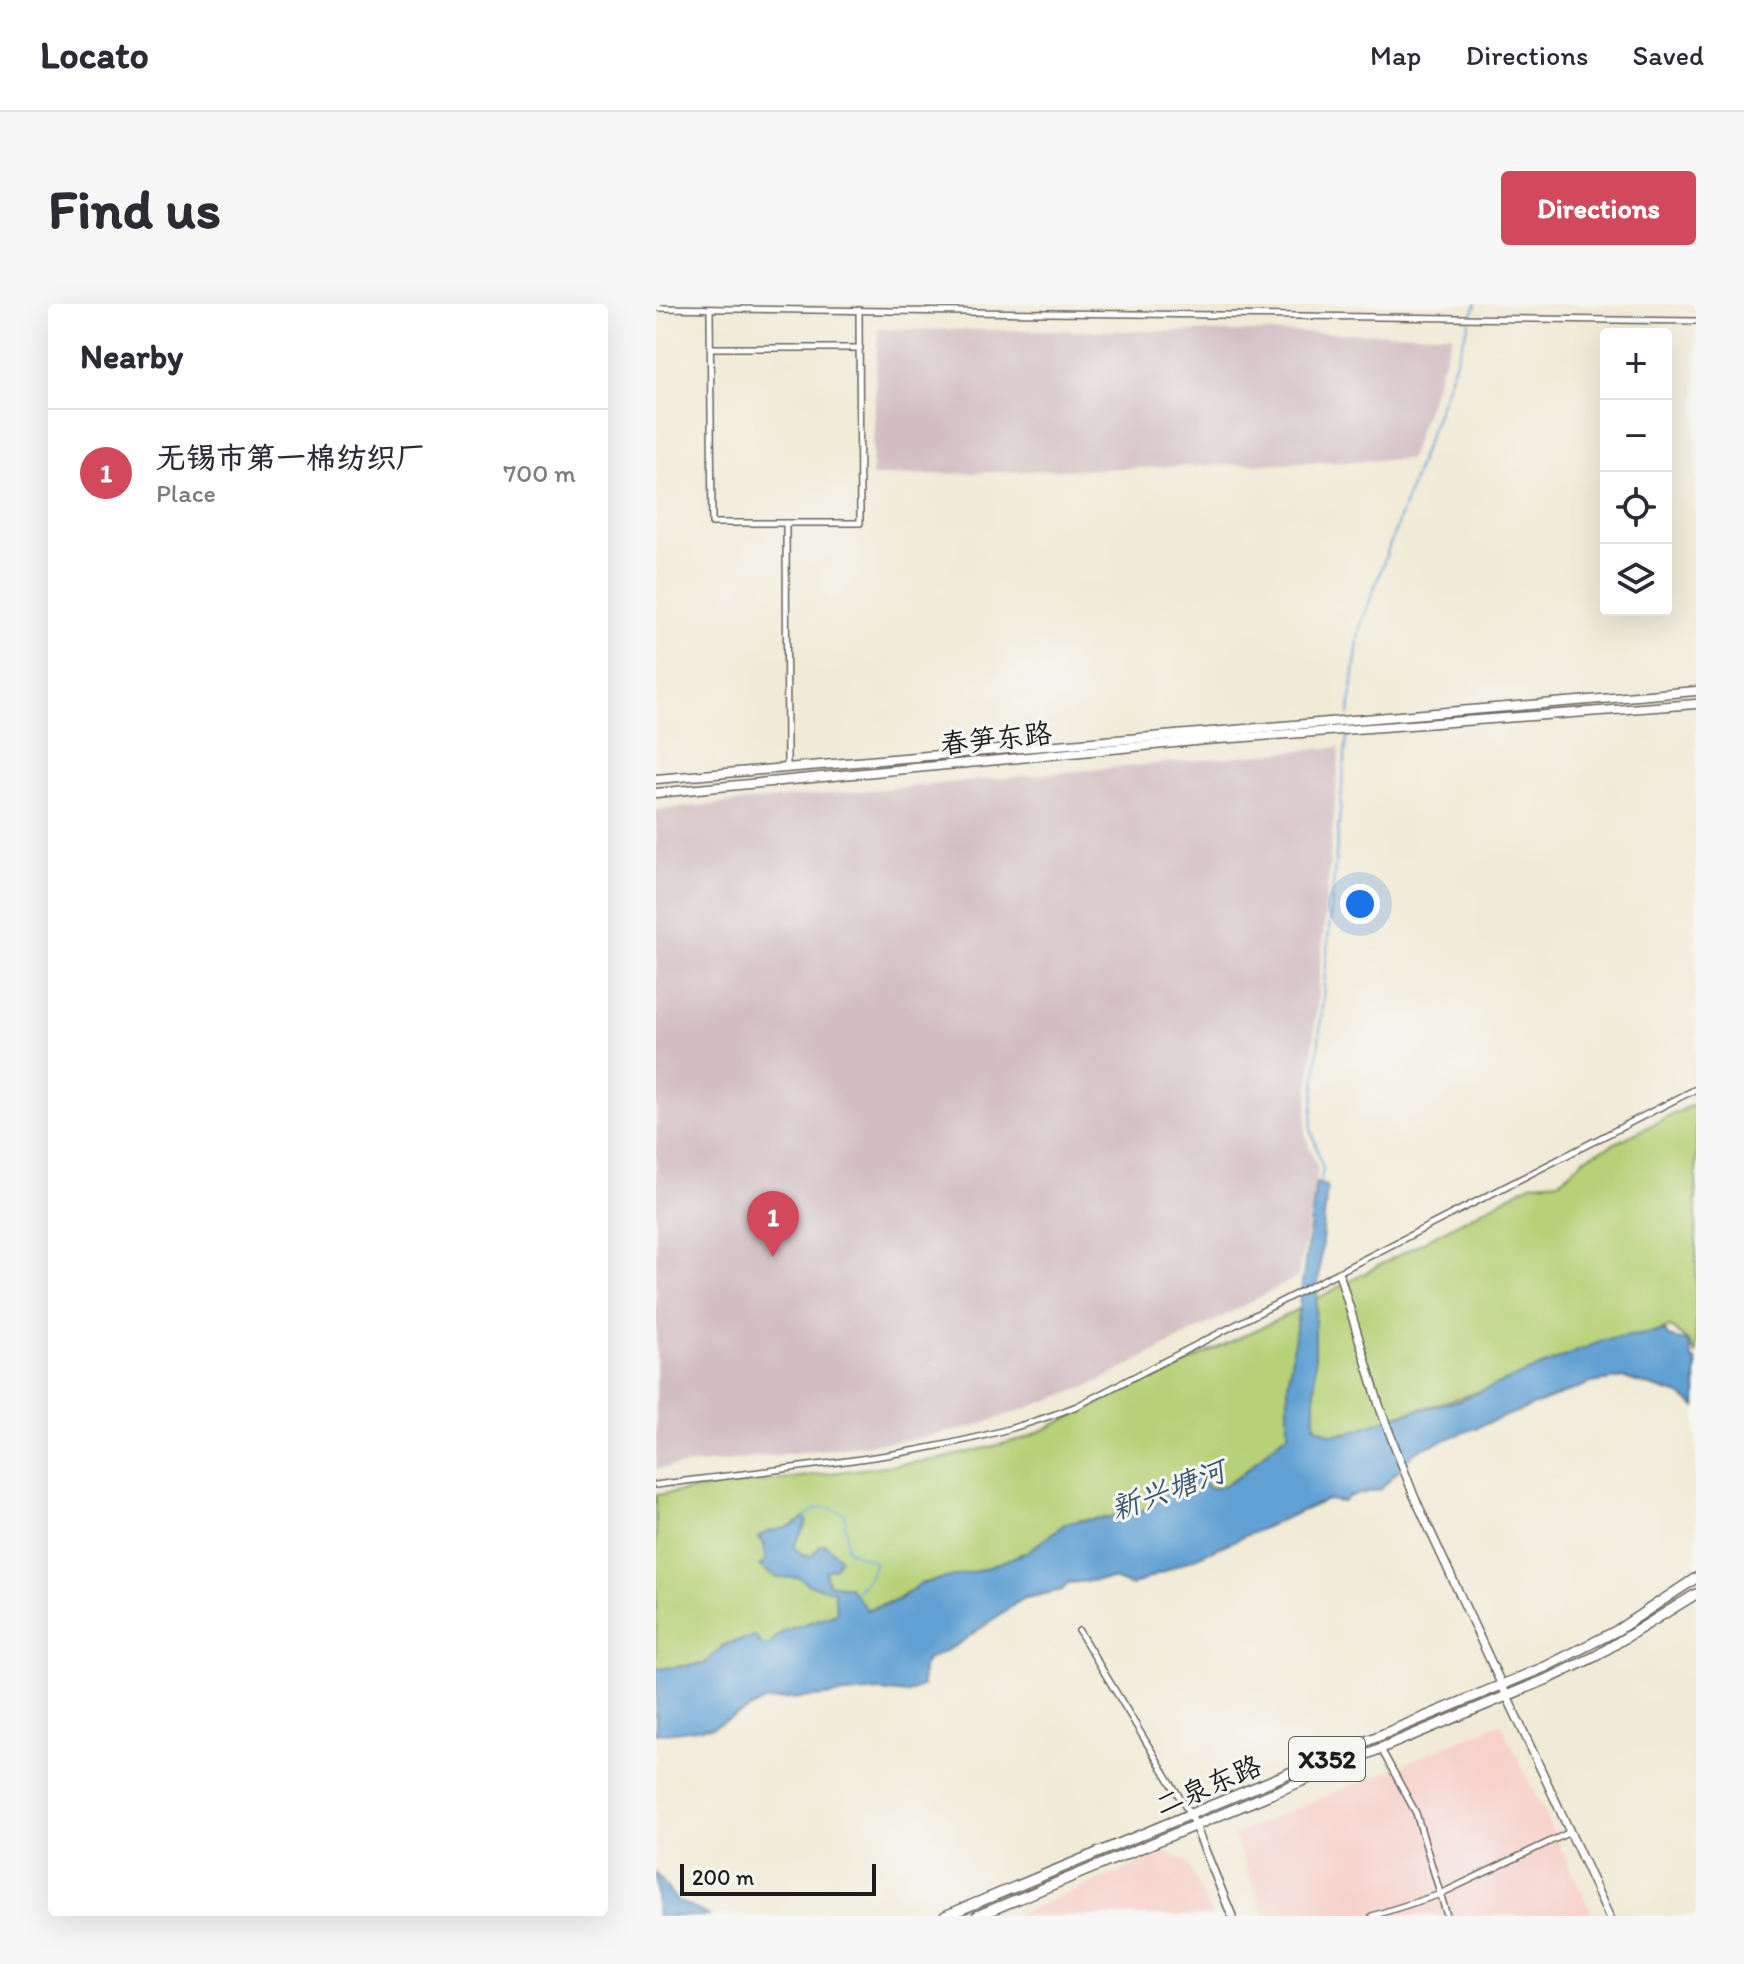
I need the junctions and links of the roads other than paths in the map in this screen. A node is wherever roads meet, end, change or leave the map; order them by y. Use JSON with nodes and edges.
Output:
{"nodes":[{"id":1,"x":656,"y":308,"type":"edge"},
{"id":2,"x":710,"y":309,"type":"junction"},
{"id":3,"x":859,"y":310,"type":"junction"},
{"id":4,"x":1696,"y":321,"type":"edge"},
{"id":5,"x":711,"y":348,"type":"junction"},
{"id":6,"x":860,"y":348,"type":"junction"},
{"id":7,"x":786,"y":523,"type":"junction"},
{"id":8,"x":1696,"y":691,"type":"edge"},
{"id":9,"x":1696,"y":704,"type":"edge"},
{"id":10,"x":1340,"y":725,"type":"junction"},
{"id":11,"x":787,"y":768,"type":"junction"},
{"id":12,"x":656,"y":779,"type":"edge"},
{"id":13,"x":656,"y":793,"type":"edge"},
{"id":14,"x":1696,"y":1089,"type":"edge"},
{"id":15,"x":1339,"y":1273,"type":"junction"},
{"id":16,"x":656,"y":1485,"type":"edge"},
{"id":17,"x":1696,"y":1578,"type":"edge"},
{"id":18,"x":1696,"y":1594,"type":"edge"},
{"id":19,"x":1079,"y":1631,"type":"dead end"},
{"id":20,"x":1502,"y":1685,"type":"junction"},
{"id":21,"x":1507,"y":1696,"type":"junction"},
{"id":22,"x":1381,"y":1749,"type":"junction"},
{"id":23,"x":1191,"y":1816,"type":"junction"},
{"id":24,"x":1195,"y":1827,"type":"junction"},
{"id":25,"x":1571,"y":1832,"type":"junction"},
{"id":26,"x":1438,"y":1895,"type":"junction"},
{"id":27,"x":945,"y":1916,"type":"edge"},
{"id":28,"x":977,"y":1916,"type":"edge"},
{"id":29,"x":1232,"y":1916,"type":"edge"},
{"id":30,"x":1372,"y":1916,"type":"edge"},
{"id":31,"x":1447,"y":1916,"type":"edge"},
{"id":32,"x":1609,"y":1916,"type":"edge"}],
"edges":[{"from":1,"to":2,"type":"street"},
{"from":2,"to":3,"type":"street"},
{"from":2,"to":5,"type":"street"},
{"from":3,"to":4,"type":"street"},
{"from":3,"to":6,"type":"street"},
{"from":5,"to":6,"type":"street"},
{"from":5,"to":7,"type":"street"},
{"from":6,"to":7,"type":"street"},
{"from":7,"to":11,"type":"street"},
{"from":8,"to":10,"type":"main road"},
{"from":9,"to":10,"type":"main road"},
{"from":10,"to":11,"type":"main road","name":"春笋东路"},
{"from":10,"to":13,"type":"main road","name":"春笋东路"},
{"from":11,"to":12,"type":"main road","name":"春笋东路"},
{"from":14,"to":15,"type":"street"},
{"from":15,"to":16,"type":"street"},
{"from":15,"to":20,"type":"street"},
{"from":17,"to":20,"type":"main road","name":"二泉东路","number":"X352"},
{"from":18,"to":21,"type":"main road","name":"二泉东路","number":"X352"},
{"from":19,"to":23,"type":"street"},
{"from":20,"to":21,"type":"street"},
{"from":20,"to":23,"type":"main road","name":"二泉东路","number":"X352"},
{"from":21,"to":22,"type":"main road","name":"二泉东路","number":"X352"},
{"from":21,"to":25,"type":"street"},
{"from":22,"to":24,"type":"main road","name":"二泉东路","number":"X352"},
{"from":22,"to":26,"type":"street"},
{"from":23,"to":24,"type":"street"},
{"from":23,"to":27,"type":"main road","name":"二泉东路","number":"X352"},
{"from":24,"to":28,"type":"main road","name":"二泉东路","number":"X352"},
{"from":24,"to":29,"type":"street"},
{"from":25,"to":26,"type":"street"},
{"from":25,"to":32,"type":"street"},
{"from":26,"to":30,"type":"street"},
{"from":26,"to":31,"type":"street"}]}
